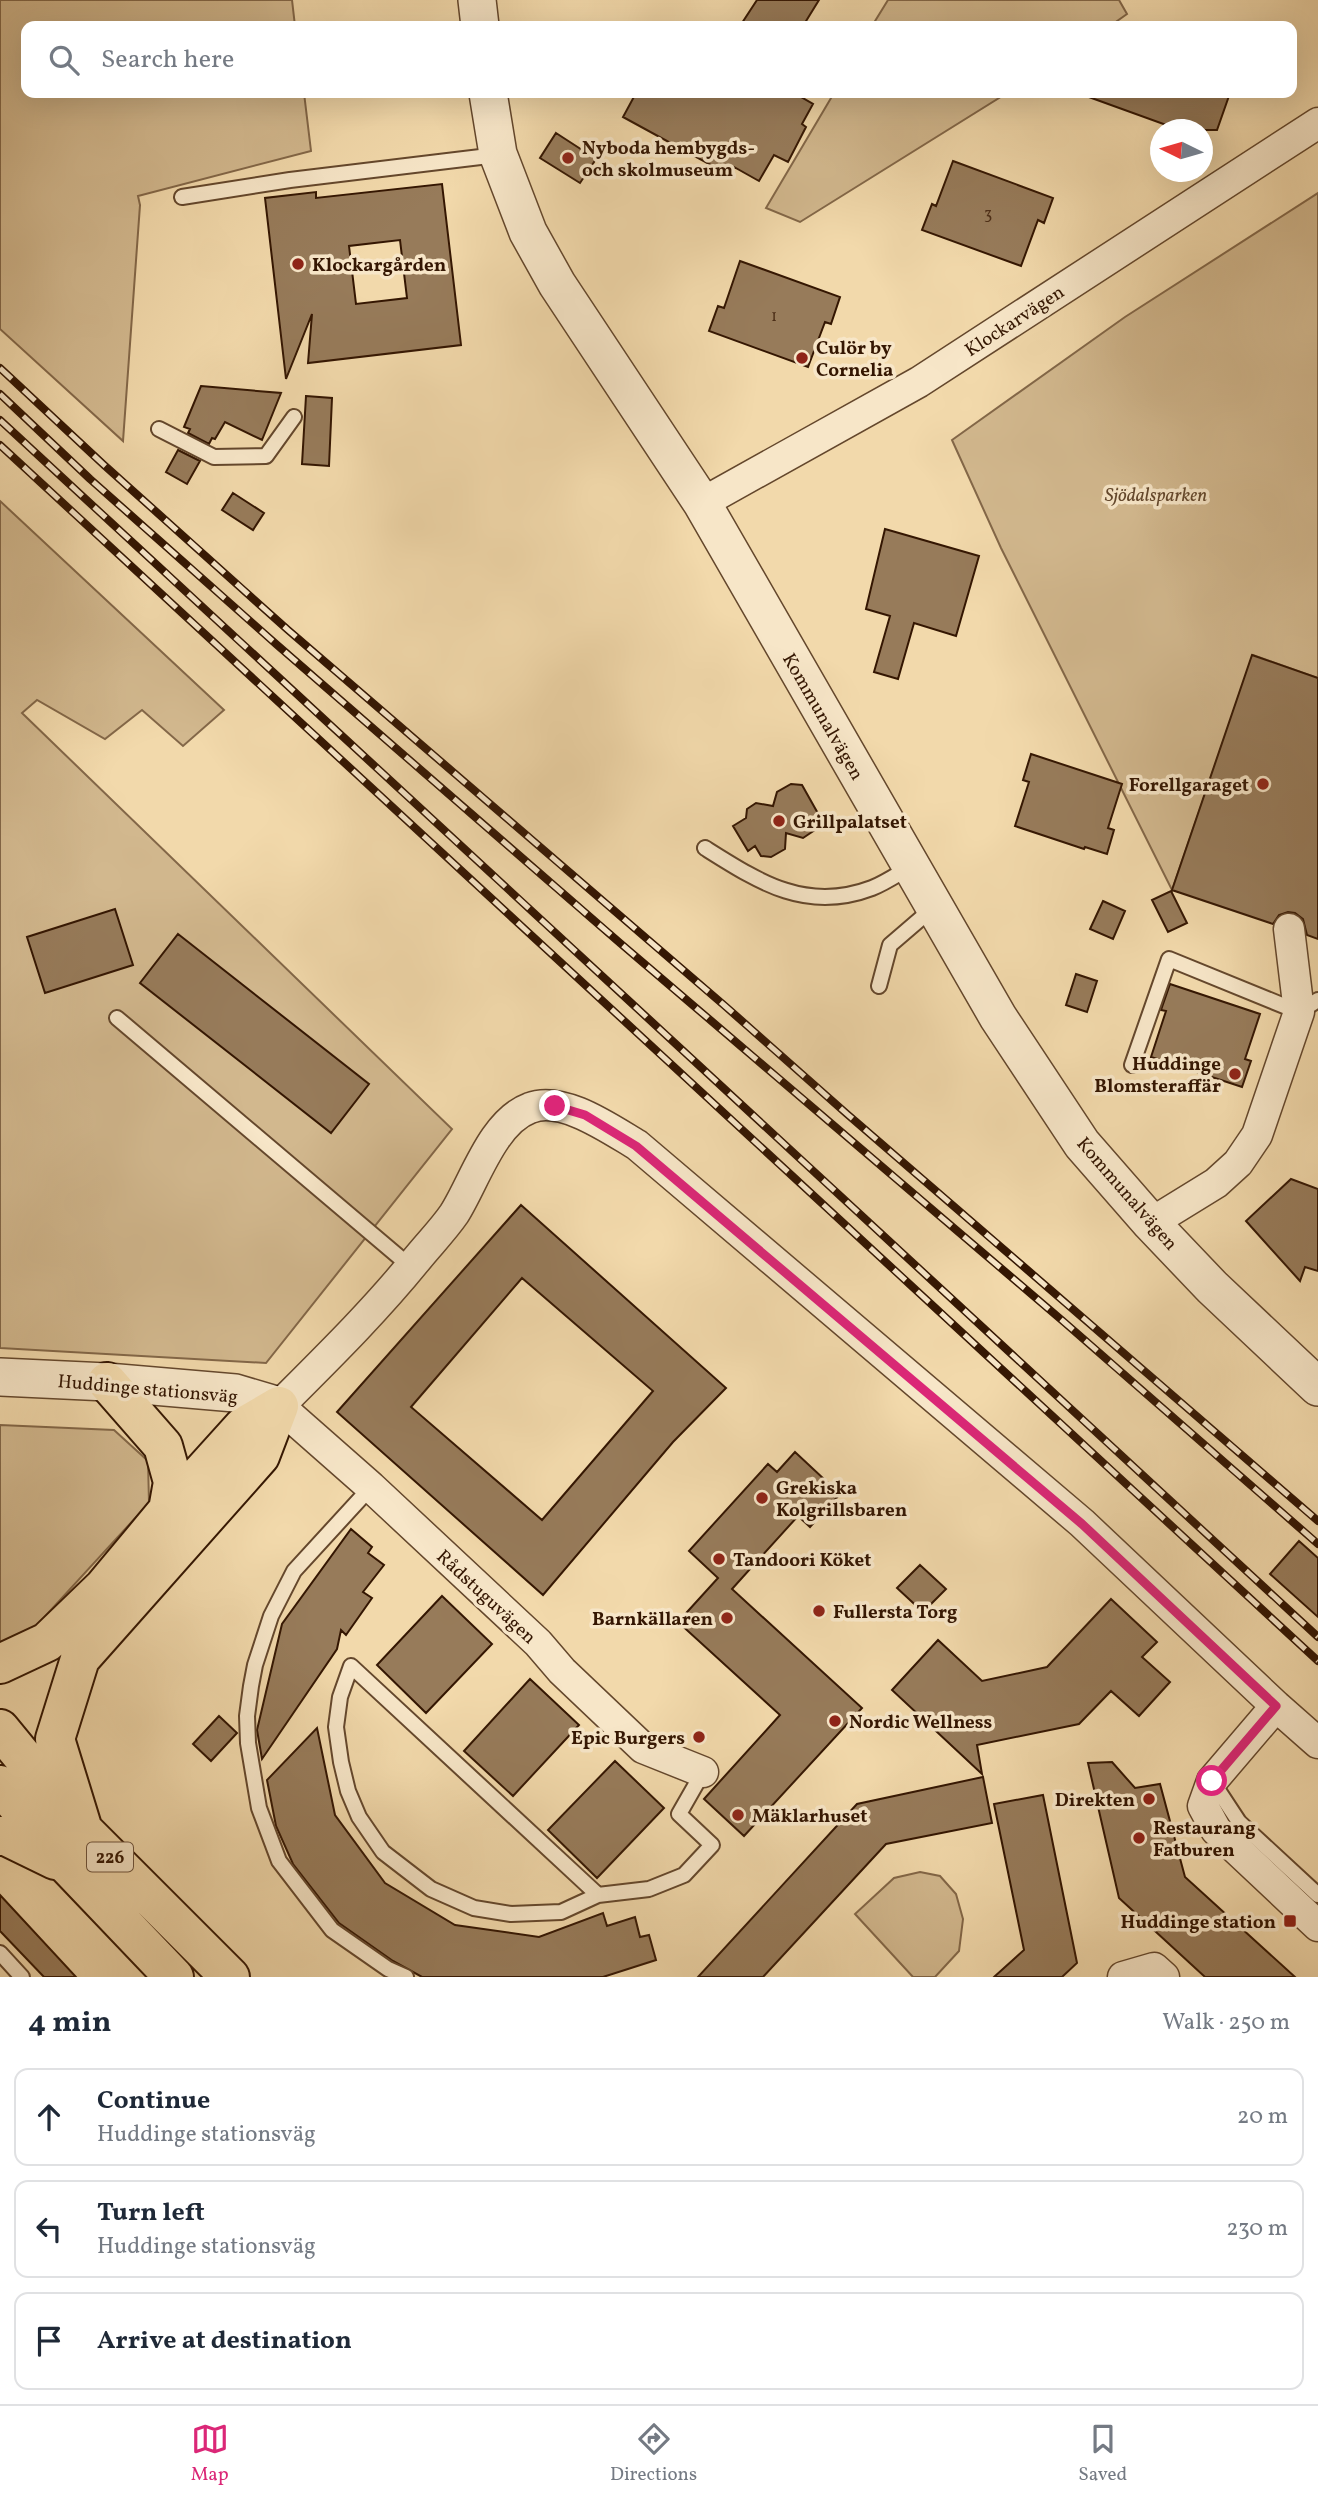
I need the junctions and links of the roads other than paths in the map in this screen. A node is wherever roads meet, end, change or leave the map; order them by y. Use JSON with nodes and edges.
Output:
{"nodes":[{"id":1,"x":477,"y":0,"type":"edge"},
{"id":2,"x":479,"y":21,"type":"edge"},
{"id":3,"x":489,"y":98,"type":"edge"},
{"id":4,"x":1318,"y":123,"type":"edge"},
{"id":5,"x":498,"y":154,"type":"junction"},
{"id":6,"x":182,"y":197,"type":"dead end"},
{"id":7,"x":294,"y":416,"type":"dead end"},
{"id":8,"x":159,"y":429,"type":"dead end"},
{"id":9,"x":702,"y":503,"type":"junction"},
{"id":10,"x":705,"y":848,"type":"dead end"},
{"id":11,"x":911,"y":867,"type":"junction"},
{"id":12,"x":934,"y":908,"type":"junction"},
{"id":13,"x":1289,"y":929,"type":"dead end"},
{"id":14,"x":879,"y":986,"type":"dead end"},
{"id":15,"x":1308,"y":1006,"type":"edge"},
{"id":16,"x":117,"y":1018,"type":"dead end"},
{"id":17,"x":1132,"y":1065,"type":"dead end"},
{"id":18,"x":1151,"y":1223,"type":"junction"},
{"id":19,"x":411,"y":1266,"type":"junction"},
{"id":20,"x":0,"y":1377,"type":"edge"},
{"id":21,"x":107,"y":1382,"type":"junction"},
{"id":22,"x":1318,"y":1387,"type":"edge"},
{"id":23,"x":279,"y":1406,"type":"junction"},
{"id":24,"x":371,"y":1487,"type":"junction"},
{"id":25,"x":168,"y":1510,"type":"junction"},
{"id":26,"x":0,"y":1664,"type":"edge"},
{"id":27,"x":1274,"y":1721,"type":"junction"},
{"id":28,"x":0,"y":1728,"type":"edge"},
{"id":29,"x":1318,"y":1743,"type":"edge"},
{"id":30,"x":1318,"y":1753,"type":"edge"},
{"id":31,"x":703,"y":1772,"type":"joint"},
{"id":32,"x":1212,"y":1781,"type":"junction"},
{"id":33,"x":0,"y":1785,"type":"edge"},
{"id":34,"x":83,"y":1830,"type":"junction"},
{"id":35,"x":0,"y":1836,"type":"edge"},
{"id":36,"x":69,"y":1867,"type":"junction"},
{"id":37,"x":598,"y":1895,"type":"junction"},
{"id":38,"x":1318,"y":1895,"type":"edge"},
{"id":39,"x":1318,"y":1926,"type":"edge"},
{"id":40,"x":0,"y":1953,"type":"edge"},
{"id":41,"x":22,"y":1977,"type":"edge"},
{"id":42,"x":174,"y":1977,"type":"edge"},
{"id":43,"x":230,"y":1977,"type":"edge"},
{"id":44,"x":406,"y":1977,"type":"edge"},
{"id":45,"x":1123,"y":1977,"type":"edge"},
{"id":46,"x":1164,"y":1977,"type":"edge"}],
"edges":[{"from":1,"to":2,"type":"street"},
{"from":3,"to":5,"type":"street","name":"Kommunalvägen"},
{"from":4,"to":9,"type":"street","name":"Klockarvägen"},
{"from":5,"to":6,"type":"lane"},
{"from":5,"to":9,"type":"street","name":"Kommunalvägen"},
{"from":7,"to":8,"type":"lane"},
{"from":9,"to":11,"type":"street","name":"Kommunalvägen"},
{"from":10,"to":11,"type":"lane"},
{"from":11,"to":12,"type":"street","name":"Kommunalvägen"},
{"from":12,"to":14,"type":"lane"},
{"from":12,"to":18,"type":"street","name":"Kommunalvägen"},
{"from":13,"to":15,"type":"street"},
{"from":15,"to":17,"type":"lane"},
{"from":15,"to":18,"type":"street"},
{"from":16,"to":19,"type":"lane"},
{"from":18,"to":22,"type":"street","name":"Kommunalvägen"},
{"from":19,"to":23,"type":"street"},
{"from":19,"to":27,"type":"street"},
{"from":20,"to":21,"type":"street","name":"Huddinge stationsväg"},
{"from":21,"to":23,"type":"street","name":"Huddinge stationsväg"},
{"from":21,"to":25,"type":"main road"},
{"from":23,"to":24,"type":"street","name":"Rådstuguvägen"},
{"from":23,"to":25,"type":"main road"},
{"from":23,"to":34,"type":"main road"},
{"from":24,"to":31,"type":"street","name":"Rådstuguvägen"},
{"from":24,"to":44,"type":"lane"},
{"from":25,"to":26,"type":"main road"},
{"from":27,"to":29,"type":"street"},
{"from":27,"to":30,"type":"lane"},
{"from":27,"to":32,"type":"street"},
{"from":28,"to":34,"type":"main road","number":"226"},
{"from":31,"to":37,"type":"lane"},
{"from":32,"to":38,"type":"lane"},
{"from":32,"to":39,"type":"street"},
{"from":33,"to":36,"type":"main road","number":"226"},
{"from":34,"to":43,"type":"main road","number":"226"},
{"from":35,"to":36,"type":"main road"},
{"from":36,"to":42,"type":"main road","number":"226"},
{"from":37,"to":37,"type":"lane"},
{"from":40,"to":41,"type":"lane"},
{"from":45,"to":46,"type":"street"}]}
